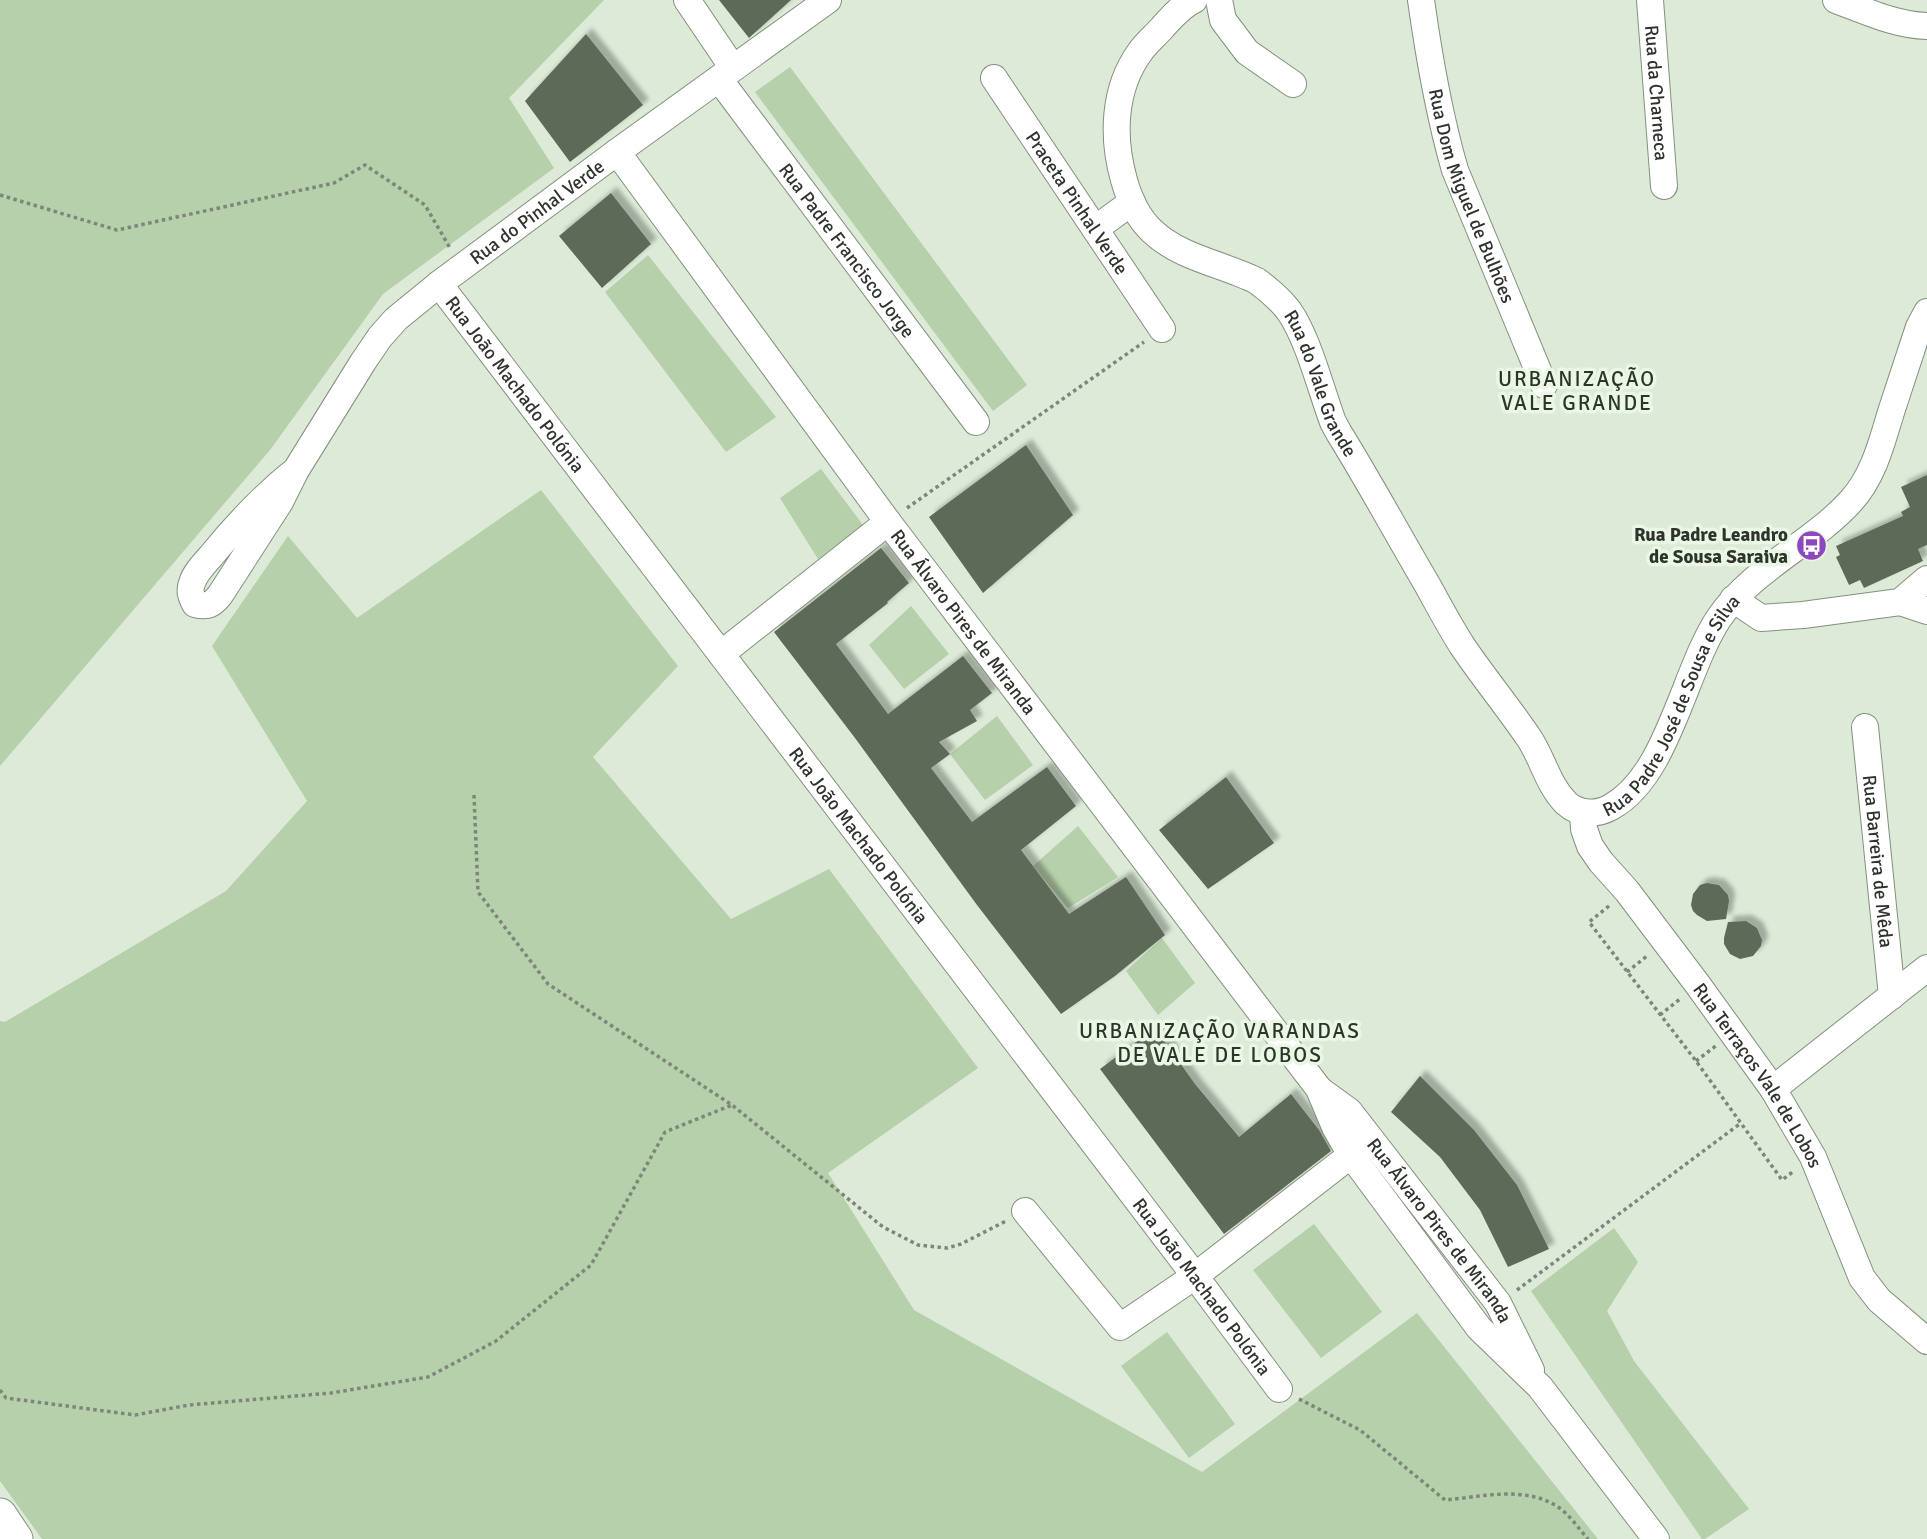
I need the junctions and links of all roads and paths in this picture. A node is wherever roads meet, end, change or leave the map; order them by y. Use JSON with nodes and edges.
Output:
{"nodes":[{"id":1,"x":687,"y":0,"type":"edge"},
{"id":2,"x":828,"y":0,"type":"edge"},
{"id":3,"x":1194,"y":0,"type":"edge"},
{"id":4,"x":1219,"y":0,"type":"edge"},
{"id":5,"x":1421,"y":0,"type":"edge"},
{"id":6,"x":1650,"y":0,"type":"edge"},
{"id":7,"x":1836,"y":0,"type":"edge"},
{"id":8,"x":1927,"y":26,"type":"edge"},
{"id":9,"x":726,"y":74,"type":"junction"},
{"id":10,"x":994,"y":78,"type":"dead end"},
{"id":11,"x":1293,"y":83,"type":"dead end"},
{"id":12,"x":617,"y":152,"type":"junction"},
{"id":13,"x":1664,"y":186,"type":"dead end"},
{"id":14,"x":0,"y":195,"type":"edge"},
{"id":15,"x":1132,"y":202,"type":"junction"},
{"id":16,"x":1095,"y":229,"type":"junction"},
{"id":17,"x":462,"y":267,"type":"junction"},
{"id":18,"x":439,"y":284,"type":"junction"},
{"id":19,"x":1927,"y":312,"type":"edge"},
{"id":20,"x":1161,"y":329,"type":"joint"},
{"id":21,"x":1544,"y":385,"type":"dead end"},
{"id":22,"x":976,"y":422,"type":"dead end"},
{"id":23,"x":296,"y":470,"type":"junction"},
{"id":24,"x":888,"y":522,"type":"junction"},
{"id":25,"x":1927,"y":579,"type":"edge"},
{"id":26,"x":1733,"y":599,"type":"junction"},
{"id":27,"x":1900,"y":602,"type":"junction"},
{"id":28,"x":1927,"y":611,"type":"edge"},
{"id":29,"x":721,"y":654,"type":"junction"},
{"id":30,"x":1865,"y":727,"type":"dead end"},
{"id":31,"x":474,"y":795,"type":"dead end"},
{"id":32,"x":1583,"y":812,"type":"junction"},
{"id":33,"x":1627,"y":891,"type":"junction"},
{"id":34,"x":1927,"y":968,"type":"edge"},
{"id":35,"x":1892,"y":996,"type":"junction"},
{"id":36,"x":1319,"y":1089,"type":"junction"},
{"id":37,"x":1773,"y":1089,"type":"junction"},
{"id":38,"x":732,"y":1105,"type":"junction"},
{"id":39,"x":1742,"y":1123,"type":"junction"},
{"id":40,"x":1351,"y":1154,"type":"junction"},
{"id":41,"x":1813,"y":1157,"type":"junction"},
{"id":42,"x":1025,"y":1211,"type":"joint"},
{"id":43,"x":1195,"y":1276,"type":"junction"},
{"id":44,"x":1498,"y":1303,"type":"junction"},
{"id":45,"x":1927,"y":1341,"type":"edge"},
{"id":46,"x":1540,"y":1387,"type":"junction"},
{"id":47,"x":1279,"y":1389,"type":"joint"},
{"id":48,"x":0,"y":1390,"type":"edge"},
{"id":49,"x":0,"y":1515,"type":"edge"},
{"id":50,"x":16,"y":1539,"type":"edge"},
{"id":51,"x":1588,"y":1539,"type":"edge"},
{"id":52,"x":1656,"y":1539,"type":"edge"}],
"edges":[{"from":1,"to":9,"type":"street","name":"Rua Padre Francisco Jorge"},
{"from":2,"to":9,"type":"street","name":"Rua do Pinhal Verde"},
{"from":3,"to":15,"type":"street","name":"Rua do Vale Grande"},
{"from":4,"to":11,"type":"street"},
{"from":5,"to":21,"type":"street","name":"Rua Dom Miguel de Bulhões"},
{"from":6,"to":13,"type":"street","name":"Rua da Charneca"},
{"from":7,"to":8,"type":"street"},
{"from":9,"to":12,"type":"street","name":"Rua do Pinhal Verde"},
{"from":9,"to":22,"type":"street","name":"Rua Padre Francisco Jorge"},
{"from":10,"to":16,"type":"street","name":"Praceta Pinhal Verde"},
{"from":12,"to":17,"type":"street","name":"Rua do Pinhal Verde"},
{"from":12,"to":24,"type":"street","name":"Rua Álvaro Pires de Miranda"},
{"from":14,"to":17,"type":"path"},
{"from":15,"to":16,"type":"street"},
{"from":15,"to":32,"type":"street","name":"Rua do Vale Grande"},
{"from":16,"to":20,"type":"street","name":"Praceta Pinhal Verde"},
{"from":17,"to":18,"type":"street","name":"Rua do Pinhal Verde"},
{"from":18,"to":23,"type":"street","name":"Rua do Pinhal Verde"},
{"from":18,"to":29,"type":"street","name":"Rua João Machado Polónia"},
{"from":19,"to":26,"type":"street","name":"Rua Padre José de Sousa e Silva"},
{"from":20,"to":24,"type":"path"},
{"from":23,"to":23,"type":"street"},
{"from":24,"to":29,"type":"street"},
{"from":24,"to":36,"type":"street","name":"Rua Álvaro Pires de Miranda"},
{"from":25,"to":27,"type":"street"},
{"from":26,"to":27,"type":"street"},
{"from":26,"to":32,"type":"street","name":"Rua Padre José de Sousa e Silva"},
{"from":27,"to":28,"type":"street"},
{"from":29,"to":43,"type":"street","name":"Rua João Machado Polónia"},
{"from":30,"to":35,"type":"street","name":"Rua Barreira de Mêda"},
{"from":31,"to":38,"type":"path"},
{"from":32,"to":33,"type":"street","name":"Rua Terraços Vale de Lobos"},
{"from":33,"to":37,"type":"street","name":"Rua Terraços Vale de Lobos"},
{"from":33,"to":39,"type":"path"},
{"from":34,"to":35,"type":"street"},
{"from":35,"to":37,"type":"street"},
{"from":36,"to":40,"type":"street","name":"Rua Álvaro Pires de Miranda"},
{"from":36,"to":44,"type":"street","name":"Rua Álvaro Pires de Miranda"},
{"from":37,"to":41,"type":"street","name":"Rua Terraços Vale de Lobos"},
{"from":38,"to":42,"type":"path"},
{"from":38,"to":48,"type":"path"},
{"from":39,"to":41,"type":"path"},
{"from":39,"to":44,"type":"path"},
{"from":40,"to":43,"type":"street"},
{"from":40,"to":46,"type":"street","name":"Rua Álvaro Pires de Miranda"},
{"from":41,"to":45,"type":"street","name":"Rua Terraços Vale de Lobos"},
{"from":42,"to":43,"type":"street"},
{"from":43,"to":47,"type":"street","name":"Rua João Machado Polónia"},
{"from":44,"to":46,"type":"street","name":"Rua Álvaro Pires de Miranda"},
{"from":46,"to":52,"type":"street","name":"Rua Álvaro Pires de Miranda"},
{"from":47,"to":51,"type":"path"},
{"from":49,"to":50,"type":"main road"}]}
